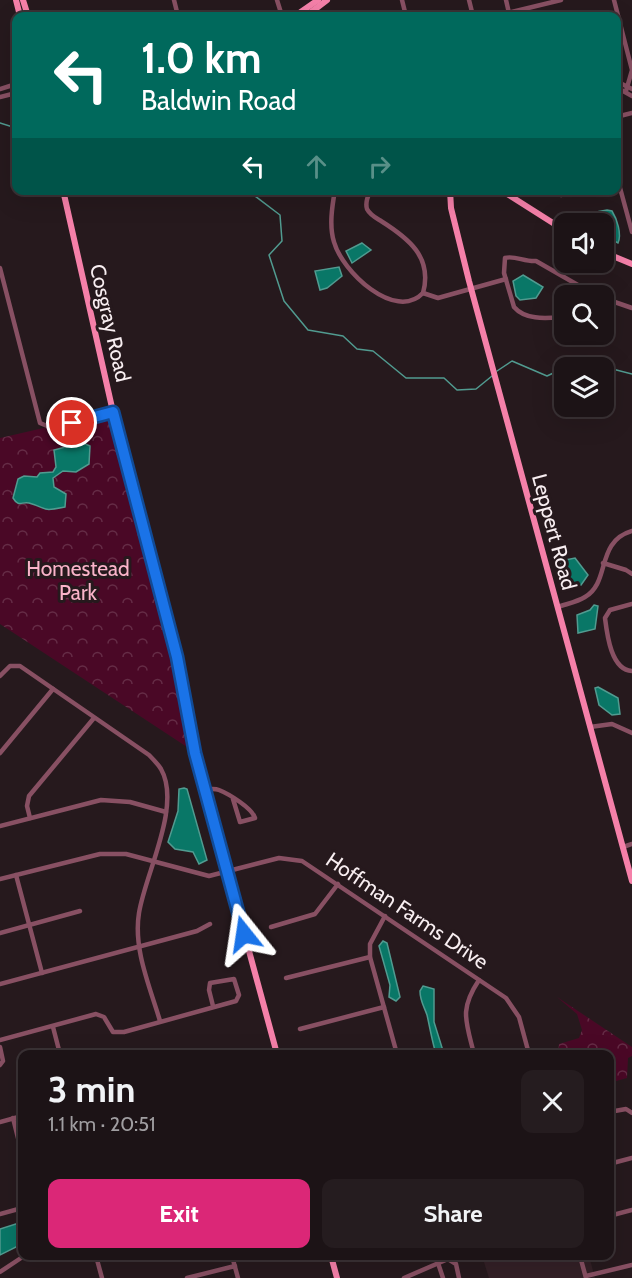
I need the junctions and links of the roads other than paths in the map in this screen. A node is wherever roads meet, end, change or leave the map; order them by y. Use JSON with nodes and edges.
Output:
{"nodes":[{"id":1,"x":318,"y":0,"type":"edge"},
{"id":2,"x":327,"y":0,"type":"edge"},
{"id":3,"x":561,"y":0,"type":"edge"},
{"id":4,"x":301,"y":12,"type":"edge"},
{"id":5,"x":311,"y":12,"type":"edge"},
{"id":6,"x":513,"y":12,"type":"edge"},
{"id":7,"x":621,"y":37,"type":"edge"},
{"id":8,"x":629,"y":89,"type":"edge"},
{"id":9,"x":632,"y":96,"type":"edge"},
{"id":10,"x":621,"y":193,"type":"edge"},
{"id":11,"x":64,"y":195,"type":"edge"},
{"id":12,"x":335,"y":195,"type":"edge"},
{"id":13,"x":369,"y":195,"type":"edge"},
{"id":14,"x":450,"y":195,"type":"edge"},
{"id":15,"x":509,"y":195,"type":"edge"},
{"id":16,"x":554,"y":224,"type":"edge"},
{"id":17,"x":632,"y":232,"type":"edge"},
{"id":18,"x":614,"y":257,"type":"edge"},
{"id":19,"x":632,"y":264,"type":"edge"},
{"id":20,"x":0,"y":268,"type":"edge"},
{"id":21,"x":506,"y":279,"type":"junction"},
{"id":22,"x":578,"y":285,"type":"edge"},
{"id":23,"x":471,"y":289,"type":"junction"},
{"id":24,"x":423,"y":293,"type":"junction"},
{"id":25,"x":614,"y":303,"type":"edge"},
{"id":26,"x":632,"y":308,"type":"edge"},
{"id":27,"x":554,"y":317,"type":"edge"},
{"id":28,"x":113,"y":412,"type":"junction"},
{"id":29,"x":632,"y":531,"type":"edge"},
{"id":30,"x":603,"y":563,"type":"junction"},
{"id":31,"x":632,"y":574,"type":"edge"},
{"id":32,"x":632,"y":604,"type":"edge"},
{"id":33,"x":558,"y":607,"type":"junction"},
{"id":34,"x":629,"y":671,"type":"edge"},
{"id":35,"x":0,"y":676,"type":"edge"},
{"id":36,"x":53,"y":689,"type":"junction"},
{"id":37,"x":94,"y":718,"type":"junction"},
{"id":38,"x":590,"y":727,"type":"junction"},
{"id":39,"x":632,"y":733,"type":"edge"},
{"id":40,"x":0,"y":753,"type":"edge"},
{"id":41,"x":204,"y":790,"type":"junction"},
{"id":42,"x":233,"y":799,"type":"junction"},
{"id":43,"x":166,"y":812,"type":"junction"},
{"id":44,"x":30,"y":818,"type":"junction"},
{"id":45,"x":0,"y":826,"type":"edge"},
{"id":46,"x":632,"y":844,"type":"edge"},
{"id":47,"x":623,"y":847,"type":"junction"},
{"id":48,"x":153,"y":862,"type":"junction"},
{"id":49,"x":227,"y":872,"type":"junction"},
{"id":50,"x":16,"y":875,"type":"junction"},
{"id":51,"x":0,"y":879,"type":"edge"},
{"id":52,"x":632,"y":881,"type":"edge"},
{"id":53,"x":338,"y":884,"type":"junction"},
{"id":54,"x":80,"y":911,"type":"dead end"},
{"id":55,"x":386,"y":916,"type":"junction"},
{"id":56,"x":29,"y":924,"type":"junction"},
{"id":57,"x":210,"y":924,"type":"dead end"},
{"id":58,"x":272,"y":927,"type":"dead end"},
{"id":59,"x":0,"y":933,"type":"edge"},
{"id":60,"x":139,"y":947,"type":"junction"},
{"id":61,"x":370,"y":957,"type":"junction"},
{"id":62,"x":42,"y":973,"type":"junction"},
{"id":63,"x":286,"y":978,"type":"dead end"},
{"id":64,"x":479,"y":980,"type":"junction"},
{"id":65,"x":0,"y":984,"type":"edge"},
{"id":66,"x":213,"y":1006,"type":"junction"},
{"id":67,"x":384,"y":1006,"type":"junction"},
{"id":68,"x":160,"y":1021,"type":"junction"},
{"id":69,"x":53,"y":1027,"type":"junction"},
{"id":70,"x":300,"y":1029,"type":"dead end"},
{"id":71,"x":0,"y":1040,"type":"edge"},
{"id":72,"x":0,"y":1047,"type":"edge"},
{"id":73,"x":59,"y":1050,"type":"edge"},
{"id":74,"x":276,"y":1050,"type":"edge"},
{"id":75,"x":396,"y":1050,"type":"edge"},
{"id":76,"x":473,"y":1050,"type":"edge"},
{"id":77,"x":528,"y":1050,"type":"edge"},
{"id":78,"x":0,"y":1065,"type":"edge"},
{"id":79,"x":614,"y":1111,"type":"edge"},
{"id":80,"x":631,"y":1112,"type":"edge"},
{"id":81,"x":18,"y":1117,"type":"edge"},
{"id":82,"x":13,"y":1118,"type":"junction"},
{"id":83,"x":0,"y":1122,"type":"edge"},
{"id":84,"x":18,"y":1138,"type":"edge"},
{"id":85,"x":632,"y":1158,"type":"edge"},
{"id":86,"x":614,"y":1163,"type":"edge"},
{"id":87,"x":18,"y":1209,"type":"edge"},
{"id":88,"x":632,"y":1210,"type":"edge"},
{"id":89,"x":0,"y":1214,"type":"edge"},
{"id":90,"x":614,"y":1215,"type":"edge"},
{"id":91,"x":18,"y":1260,"type":"edge"},
{"id":92,"x":97,"y":1260,"type":"edge"},
{"id":93,"x":233,"y":1260,"type":"edge"},
{"id":94,"x":332,"y":1260,"type":"edge"},
{"id":95,"x":446,"y":1260,"type":"edge"},
{"id":96,"x":453,"y":1260,"type":"edge"},
{"id":97,"x":581,"y":1260,"type":"edge"},
{"id":98,"x":438,"y":1263,"type":"junction"},
{"id":99,"x":632,"y":1264,"type":"edge"},
{"id":100,"x":235,"y":1266,"type":"junction"},
{"id":101,"x":0,"y":1272,"type":"edge"},
{"id":102,"x":586,"y":1277,"type":"edge"},
{"id":103,"x":102,"y":1278,"type":"edge"},
{"id":104,"x":187,"y":1278,"type":"edge"},
{"id":105,"x":238,"y":1278,"type":"edge"},
{"id":106,"x":338,"y":1278,"type":"edge"},
{"id":107,"x":405,"y":1278,"type":"edge"},
{"id":108,"x":443,"y":1278,"type":"edge"},
{"id":109,"x":459,"y":1278,"type":"edge"}],
"edges":[{"from":1,"to":4,"type":"main road"},
{"from":2,"to":5,"type":"main road"},
{"from":3,"to":6,"type":"street"},
{"from":7,"to":8,"type":"street"},
{"from":8,"to":9,"type":"street"},
{"from":10,"to":17,"type":"street"},
{"from":11,"to":28,"type":"main road","name":"Cosgray Road"},
{"from":12,"to":24,"type":"street"},
{"from":13,"to":24,"type":"street"},
{"from":14,"to":23,"type":"main road","name":"Leppert Road"},
{"from":15,"to":16,"type":"main road"},
{"from":18,"to":19,"type":"main road"},
{"from":20,"to":28,"type":"street"},
{"from":21,"to":22,"type":"street"},
{"from":21,"to":23,"type":"street"},
{"from":21,"to":27,"type":"street"},
{"from":23,"to":24,"type":"street"},
{"from":23,"to":33,"type":"main road","name":"Leppert Road"},
{"from":25,"to":26,"type":"street"},
{"from":28,"to":41,"type":"main road","name":"Cosgray Road"},
{"from":29,"to":30,"type":"street"},
{"from":30,"to":31,"type":"street"},
{"from":30,"to":33,"type":"street"},
{"from":32,"to":34,"type":"street"},
{"from":33,"to":38,"type":"main road","name":"Leppert Road"},
{"from":35,"to":36,"type":"street"},
{"from":36,"to":37,"type":"street"},
{"from":36,"to":40,"type":"street"},
{"from":37,"to":43,"type":"street"},
{"from":37,"to":44,"type":"street"},
{"from":38,"to":39,"type":"street"},
{"from":38,"to":47,"type":"main road","name":"Leppert Road"},
{"from":41,"to":42,"type":"street"},
{"from":41,"to":49,"type":"main road","name":"Cosgray Road"},
{"from":42,"to":42,"type":"street"},
{"from":43,"to":44,"type":"street"},
{"from":43,"to":48,"type":"street"},
{"from":44,"to":45,"type":"street"},
{"from":46,"to":47,"type":"street"},
{"from":47,"to":52,"type":"main road","name":"Leppert Road"},
{"from":48,"to":49,"type":"street","name":"Hoffman Farms Drive"},
{"from":48,"to":50,"type":"street","name":"Hoffman Farms Drive"},
{"from":48,"to":60,"type":"street"},
{"from":49,"to":53,"type":"street","name":"Hoffman Farms Drive"},
{"from":49,"to":74,"type":"main road","name":"Cosgray Road"},
{"from":50,"to":51,"type":"street","name":"Hoffman Farms Drive"},
{"from":50,"to":56,"type":"street"},
{"from":53,"to":55,"type":"street","name":"Hoffman Farms Drive"},
{"from":53,"to":58,"type":"street"},
{"from":54,"to":56,"type":"street"},
{"from":55,"to":61,"type":"street"},
{"from":55,"to":64,"type":"street","name":"Hoffman Farms Drive"},
{"from":56,"to":59,"type":"street"},
{"from":56,"to":62,"type":"street"},
{"from":57,"to":60,"type":"street"},
{"from":60,"to":62,"type":"street"},
{"from":60,"to":68,"type":"street"},
{"from":61,"to":63,"type":"street"},
{"from":61,"to":67,"type":"street"},
{"from":62,"to":65,"type":"street"},
{"from":64,"to":76,"type":"street"},
{"from":64,"to":77,"type":"street","name":"Hoffman Farms Drive"},
{"from":66,"to":66,"type":"street"},
{"from":66,"to":68,"type":"street"},
{"from":67,"to":70,"type":"street"},
{"from":67,"to":75,"type":"street"},
{"from":68,"to":69,"type":"street"},
{"from":69,"to":71,"type":"street"},
{"from":69,"to":73,"type":"street"},
{"from":72,"to":78,"type":"street"},
{"from":79,"to":80,"type":"street"},
{"from":81,"to":82,"type":"street"},
{"from":82,"to":83,"type":"street"},
{"from":82,"to":84,"type":"street"},
{"from":85,"to":86,"type":"street"},
{"from":87,"to":89,"type":"street"},
{"from":88,"to":90,"type":"street"},
{"from":91,"to":101,"type":"street"},
{"from":92,"to":103,"type":"street"},
{"from":93,"to":100,"type":"street"},
{"from":94,"to":106,"type":"main road"},
{"from":95,"to":98,"type":"street"},
{"from":96,"to":109,"type":"street"},
{"from":97,"to":102,"type":"street"},
{"from":98,"to":107,"type":"street"},
{"from":98,"to":108,"type":"street"},
{"from":99,"to":102,"type":"street"},
{"from":100,"to":104,"type":"street"},
{"from":100,"to":105,"type":"street"}]}
